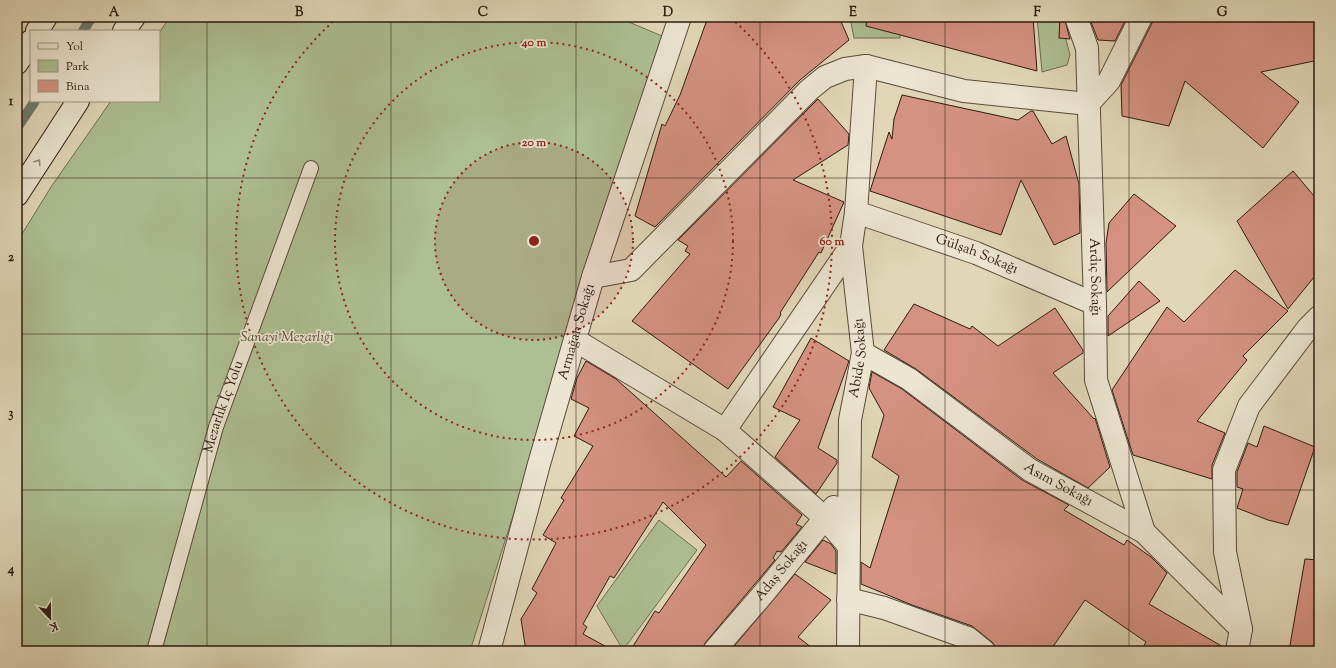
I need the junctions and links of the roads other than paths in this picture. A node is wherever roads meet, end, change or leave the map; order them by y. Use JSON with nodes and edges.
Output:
{"nodes":[{"id":1,"x":46,"y":17,"type":"edge"},
{"id":2,"x":134,"y":17,"type":"edge"},
{"id":3,"x":680,"y":17,"type":"edge"},
{"id":4,"x":1076,"y":17,"type":"edge"},
{"id":5,"x":1141,"y":17,"type":"edge"},
{"id":6,"x":38,"y":30,"type":"edge"},
{"id":7,"x":125,"y":30,"type":"edge"},
{"id":8,"x":30,"y":43,"type":"edge"},
{"id":9,"x":17,"y":64,"type":"edge"},
{"id":10,"x":866,"y":66,"type":"junction"},
{"id":11,"x":77,"y":102,"type":"edge"},
{"id":12,"x":1088,"y":104,"type":"junction"},
{"id":13,"x":312,"y":168,"type":"dead end"},
{"id":14,"x":17,"y":194,"type":"edge"},
{"id":15,"x":856,"y":212,"type":"junction"},
{"id":16,"x":851,"y":246,"type":"junction"},
{"id":17,"x":593,"y":277,"type":"junction"},
{"id":18,"x":1095,"y":304,"type":"junction"},
{"id":19,"x":1319,"y":318,"type":"edge"},
{"id":20,"x":575,"y":340,"type":"junction"},
{"id":21,"x":863,"y":353,"type":"junction"},
{"id":22,"x":725,"y":430,"type":"junction"},
{"id":23,"x":849,"y":489,"type":"junction"},
{"id":24,"x":825,"y":518,"type":"junction"},
{"id":25,"x":1144,"y":532,"type":"junction"},
{"id":26,"x":848,"y":545,"type":"junction"},
{"id":27,"x":848,"y":600,"type":"junction"},
{"id":28,"x":1241,"y":629,"type":"junction"},
{"id":29,"x":154,"y":651,"type":"edge"},
{"id":30,"x":489,"y":651,"type":"edge"},
{"id":31,"x":714,"y":651,"type":"edge"},
{"id":32,"x":848,"y":651,"type":"edge"},
{"id":33,"x":984,"y":651,"type":"edge"},
{"id":34,"x":1237,"y":651,"type":"edge"}],
"edges":[{"from":1,"to":6,"type":"street"},
{"from":2,"to":7,"type":"street"},
{"from":3,"to":17,"type":"street","name":"Armağan Sokağı"},
{"from":4,"to":12,"type":"street","name":"Ardıç Sokağı"},
{"from":5,"to":12,"type":"street"},
{"from":8,"to":9,"type":"street"},
{"from":10,"to":12,"type":"street"},
{"from":10,"to":15,"type":"street","name":"Abide Sokağı"},
{"from":10,"to":17,"type":"street"},
{"from":14,"to":11,"type":"street","one_way":true},
{"from":12,"to":18,"type":"street","name":"Ardıç Sokağı"},
{"from":13,"to":29,"type":"lane","name":"Mezarlık İç Yolu"},
{"from":15,"to":16,"type":"street","name":"Abide Sokağı"},
{"from":15,"to":18,"type":"street","name":"Gülşah Sokağı"},
{"from":16,"to":21,"type":"street","name":"Abide Sokağı"},
{"from":16,"to":22,"type":"street"},
{"from":17,"to":20,"type":"street","name":"Armağan Sokağı"},
{"from":18,"to":25,"type":"street","name":"Ardıç Sokağı"},
{"from":19,"to":28,"type":"street"},
{"from":20,"to":22,"type":"street"},
{"from":20,"to":30,"type":"street","name":"Armağan Sokağı"},
{"from":21,"to":23,"type":"street","name":"Abide Sokağı"},
{"from":21,"to":25,"type":"street","name":"Asım Sokağı"},
{"from":22,"to":24,"type":"street"},
{"from":23,"to":24,"type":"street","name":"Adaş Sokağı"},
{"from":23,"to":26,"type":"street","name":"Abide Sokağı"},
{"from":24,"to":26,"type":"street"},
{"from":24,"to":31,"type":"street","name":"Adaş Sokağı"},
{"from":25,"to":28,"type":"street","name":"Asım Sokağı"},
{"from":26,"to":27,"type":"street","name":"Abide Sokağı"},
{"from":27,"to":32,"type":"street","name":"Abide Sokağı"},
{"from":27,"to":33,"type":"street"},
{"from":28,"to":34,"type":"street"}]}
